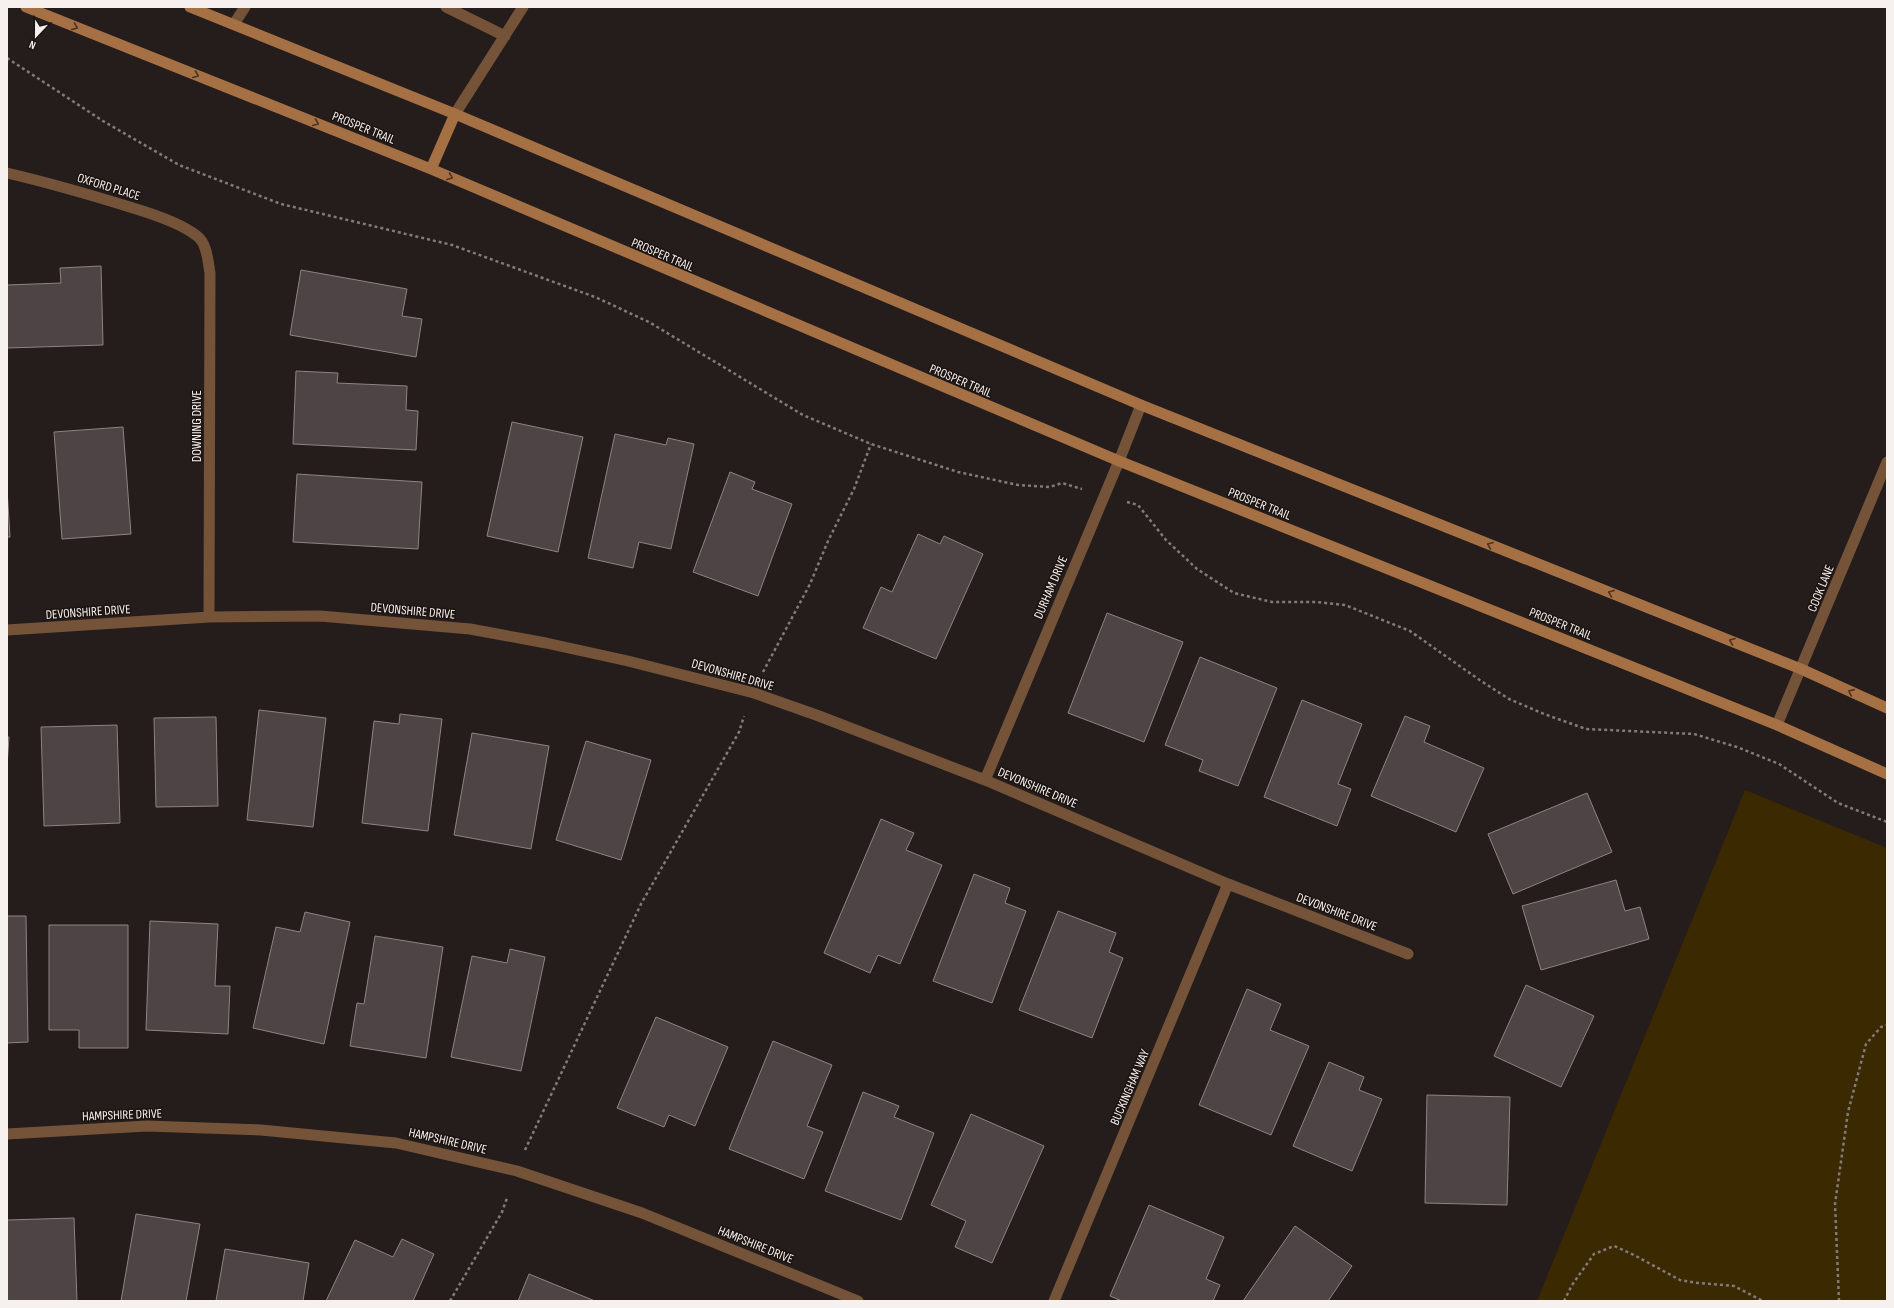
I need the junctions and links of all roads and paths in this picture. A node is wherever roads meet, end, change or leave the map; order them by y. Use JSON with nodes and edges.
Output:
{"nodes":[{"id":1,"x":26,"y":7,"type":"edge"},
{"id":2,"x":190,"y":7,"type":"edge"},
{"id":3,"x":245,"y":7,"type":"edge"},
{"id":4,"x":446,"y":7,"type":"edge"},
{"id":5,"x":523,"y":7,"type":"edge"},
{"id":6,"x":234,"y":24,"type":"junction"},
{"id":7,"x":505,"y":36,"type":"junction"},
{"id":8,"x":7,"y":58,"type":"edge"},
{"id":9,"x":455,"y":114,"type":"junction"},
{"id":10,"x":431,"y":169,"type":"junction"},
{"id":11,"x":7,"y":173,"type":"edge"},
{"id":12,"x":198,"y":236,"type":"joint"},
{"id":13,"x":1141,"y":404,"type":"junction"},
{"id":14,"x":870,"y":444,"type":"junction"},
{"id":15,"x":1119,"y":461,"type":"junction"},
{"id":16,"x":1887,"y":462,"type":"edge"},
{"id":17,"x":1104,"y":495,"type":"junction"},
{"id":18,"x":210,"y":617,"type":"junction"},
{"id":19,"x":7,"y":630,"type":"edge"},
{"id":20,"x":1801,"y":669,"type":"junction"},
{"id":21,"x":763,"y":673,"type":"dead end"},
{"id":22,"x":1887,"y":708,"type":"edge"},
{"id":23,"x":744,"y":716,"type":"dead end"},
{"id":24,"x":1778,"y":725,"type":"junction"},
{"id":25,"x":1887,"y":774,"type":"edge"},
{"id":26,"x":985,"y":780,"type":"junction"},
{"id":27,"x":1887,"y":822,"type":"edge"},
{"id":28,"x":1228,"y":884,"type":"junction"},
{"id":29,"x":1408,"y":954,"type":"dead end"},
{"id":30,"x":1887,"y":1025,"type":"edge"},
{"id":31,"x":7,"y":1134,"type":"edge"},
{"id":32,"x":524,"y":1152,"type":"dead end"},
{"id":33,"x":507,"y":1198,"type":"dead end"},
{"id":34,"x":450,"y":1301,"type":"edge"},
{"id":35,"x":858,"y":1301,"type":"edge"},
{"id":36,"x":1054,"y":1301,"type":"edge"},
{"id":37,"x":1564,"y":1301,"type":"edge"},
{"id":38,"x":1763,"y":1301,"type":"edge"},
{"id":39,"x":1839,"y":1301,"type":"edge"}],
"edges":[{"from":1,"to":10,"type":"main road","name":"PROSPER TRAIL","one_way":true},
{"from":2,"to":6,"type":"main road"},
{"from":3,"to":6,"type":"street"},
{"from":4,"to":7,"type":"street"},
{"from":5,"to":7,"type":"street"},
{"from":6,"to":9,"type":"main road"},
{"from":7,"to":9,"type":"street"},
{"from":8,"to":14,"type":"path"},
{"from":9,"to":10,"type":"main road"},
{"from":9,"to":13,"type":"main road"},
{"from":10,"to":15,"type":"main road","name":"PROSPER TRAIL","one_way":true},
{"from":11,"to":12,"type":"street","name":"OXFORD PLACE"},
{"from":12,"to":18,"type":"street","name":"DOWNING DRIVE"},
{"from":13,"to":15,"type":"street","name":"DURHAM DRIVE"},
{"from":20,"to":13,"type":"main road","one_way":true},
{"from":14,"to":17,"type":"path"},
{"from":14,"to":21,"type":"path"},
{"from":15,"to":17,"type":"street","name":"DURHAM DRIVE"},
{"from":15,"to":24,"type":"main road","name":"PROSPER TRAIL"},
{"from":16,"to":20,"type":"street","name":"COOK LANE"},
{"from":17,"to":26,"type":"street","name":"DURHAM DRIVE"},
{"from":17,"to":27,"type":"path"},
{"from":18,"to":19,"type":"street","name":"DEVONSHIRE DRIVE"},
{"from":18,"to":26,"type":"street","name":"DEVONSHIRE DRIVE"},
{"from":22,"to":20,"type":"main road","one_way":true},
{"from":20,"to":24,"type":"street","name":"COOK LANE"},
{"from":23,"to":32,"type":"path"},
{"from":24,"to":25,"type":"main road","name":"PROSPER TRAIL"},
{"from":26,"to":28,"type":"street","name":"DEVONSHIRE DRIVE"},
{"from":28,"to":29,"type":"street","name":"DEVONSHIRE DRIVE"},
{"from":28,"to":36,"type":"street","name":"BUCKINGHAM WAY"},
{"from":30,"to":39,"type":"path"},
{"from":31,"to":35,"type":"street","name":"HAMPSHIRE DRIVE"},
{"from":33,"to":34,"type":"path"},
{"from":37,"to":38,"type":"path"}]}
